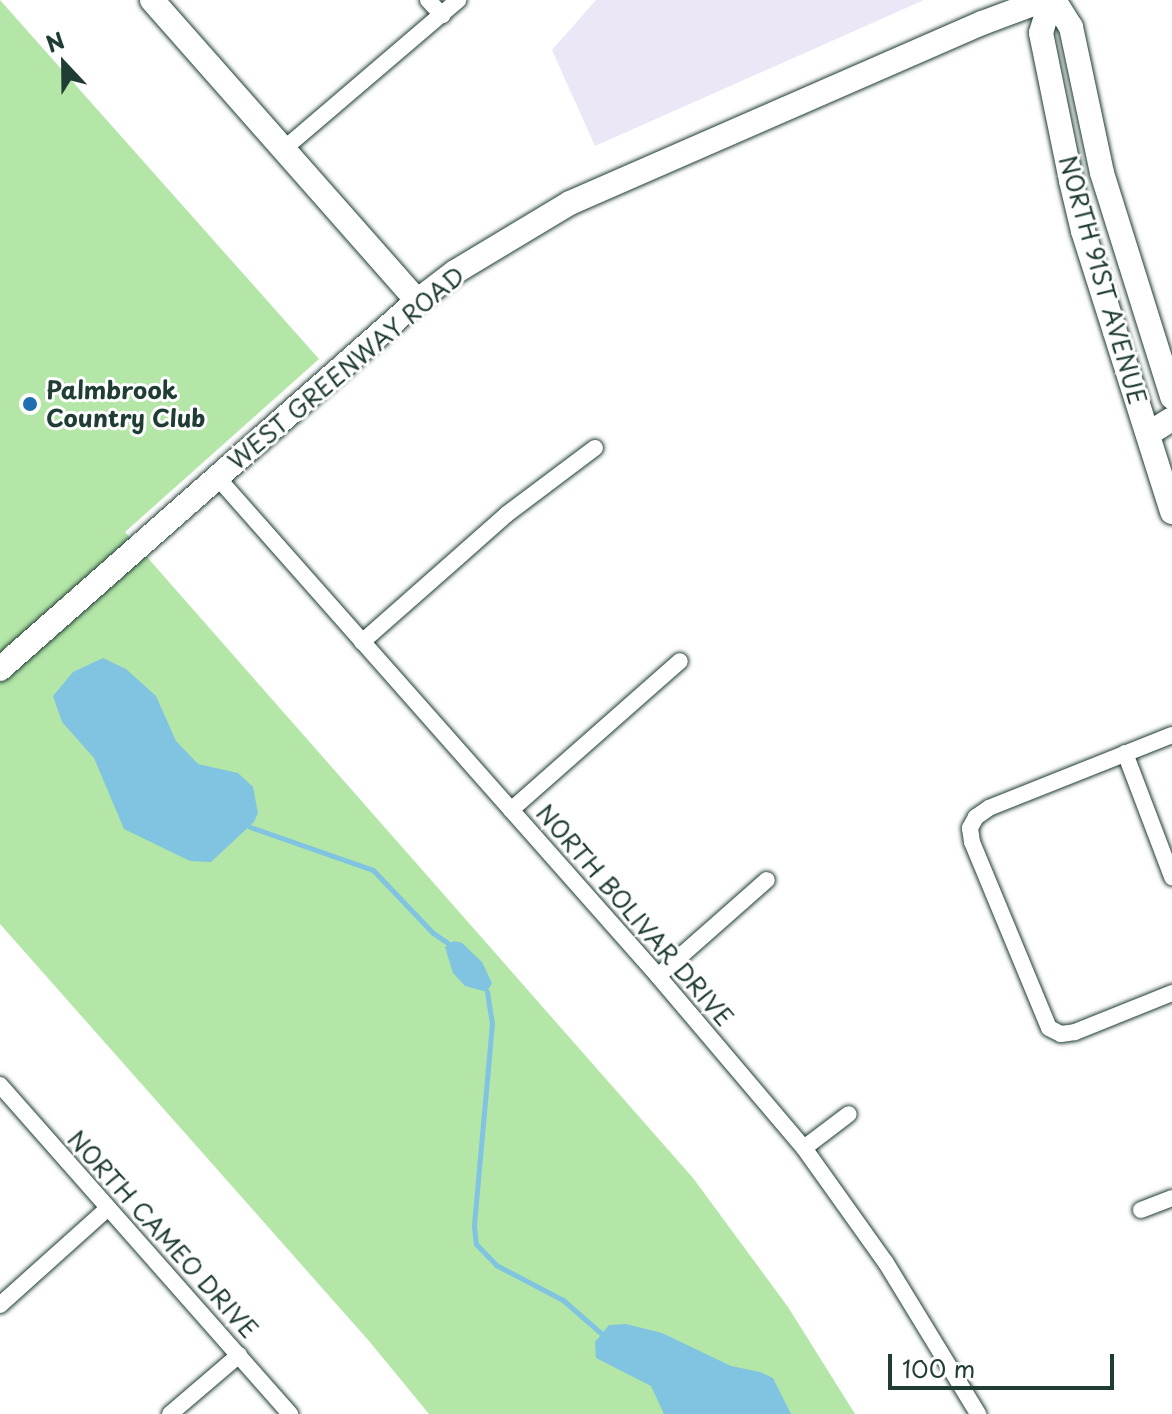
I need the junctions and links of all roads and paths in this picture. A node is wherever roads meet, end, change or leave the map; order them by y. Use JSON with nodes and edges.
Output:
{"nodes":[{"id":1,"x":152,"y":0,"type":"edge"},
{"id":2,"x":428,"y":0,"type":"edge"},
{"id":3,"x":458,"y":0,"type":"edge"},
{"id":4,"x":1044,"y":0,"type":"edge"},
{"id":5,"x":1053,"y":0,"type":"edge"},
{"id":6,"x":442,"y":15,"type":"junction"},
{"id":7,"x":285,"y":148,"type":"junction"},
{"id":8,"x":417,"y":301,"type":"junction"},
{"id":9,"x":1172,"y":397,"type":"edge"},
{"id":10,"x":1172,"y":419,"type":"edge"},
{"id":11,"x":1160,"y":435,"type":"edge"},
{"id":12,"x":595,"y":448,"type":"dead end"},
{"id":13,"x":217,"y":477,"type":"junction"},
{"id":14,"x":1172,"y":512,"type":"edge"},
{"id":15,"x":362,"y":642,"type":"junction"},
{"id":16,"x":680,"y":661,"type":"dead end"},
{"id":17,"x":0,"y":669,"type":"edge"},
{"id":18,"x":1172,"y":735,"type":"edge"},
{"id":19,"x":1125,"y":753,"type":"junction"},
{"id":20,"x":511,"y":810,"type":"junction"},
{"id":21,"x":1172,"y":877,"type":"edge"},
{"id":22,"x":767,"y":880,"type":"dead end"},
{"id":23,"x":658,"y":976,"type":"junction"},
{"id":24,"x":1172,"y":993,"type":"edge"},
{"id":25,"x":0,"y":1085,"type":"edge"},
{"id":26,"x":849,"y":1114,"type":"dead end"},
{"id":27,"x":804,"y":1148,"type":"junction"},
{"id":28,"x":1172,"y":1198,"type":"edge"},
{"id":29,"x":108,"y":1208,"type":"junction"},
{"id":30,"x":1141,"y":1210,"type":"dead end"},
{"id":31,"x":0,"y":1305,"type":"edge"},
{"id":32,"x":239,"y":1355,"type":"junction"},
{"id":33,"x":170,"y":1414,"type":"edge"},
{"id":34,"x":290,"y":1414,"type":"edge"},
{"id":35,"x":978,"y":1414,"type":"edge"}],
"edges":[{"from":1,"to":7,"type":"street"},
{"from":2,"to":6,"type":"street"},
{"from":3,"to":6,"type":"street"},
{"from":4,"to":8,"type":"street","name":"WEST GREENWAY ROAD"},
{"from":5,"to":9,"type":"street","name":"NORTH 91ST AVENUE"},
{"from":5,"to":11,"type":"street","name":"NORTH 91ST AVENUE"},
{"from":6,"to":7,"type":"street"},
{"from":7,"to":8,"type":"street"},
{"from":8,"to":13,"type":"street","name":"WEST GREENWAY ROAD"},
{"from":10,"to":11,"type":"street"},
{"from":11,"to":14,"type":"street","name":"NORTH 91ST AVENUE"},
{"from":12,"to":15,"type":"street"},
{"from":13,"to":15,"type":"street","name":"NORTH BOLIVAR DRIVE"},
{"from":13,"to":17,"type":"street","name":"WEST GREENWAY ROAD"},
{"from":15,"to":20,"type":"street","name":"NORTH BOLIVAR DRIVE"},
{"from":16,"to":20,"type":"street"},
{"from":18,"to":19,"type":"street"},
{"from":19,"to":21,"type":"street"},
{"from":19,"to":24,"type":"street"},
{"from":20,"to":23,"type":"street","name":"NORTH BOLIVAR DRIVE"},
{"from":22,"to":23,"type":"street"},
{"from":23,"to":27,"type":"street","name":"NORTH BOLIVAR DRIVE"},
{"from":25,"to":29,"type":"street","name":"NORTH CAMEO DRIVE"},
{"from":26,"to":27,"type":"street"},
{"from":27,"to":35,"type":"street","name":"NORTH BOLIVAR DRIVE"},
{"from":28,"to":30,"type":"street"},
{"from":29,"to":31,"type":"street"},
{"from":29,"to":32,"type":"street","name":"NORTH CAMEO DRIVE"},
{"from":32,"to":33,"type":"street"},
{"from":32,"to":34,"type":"street","name":"NORTH CAMEO DRIVE"}]}
